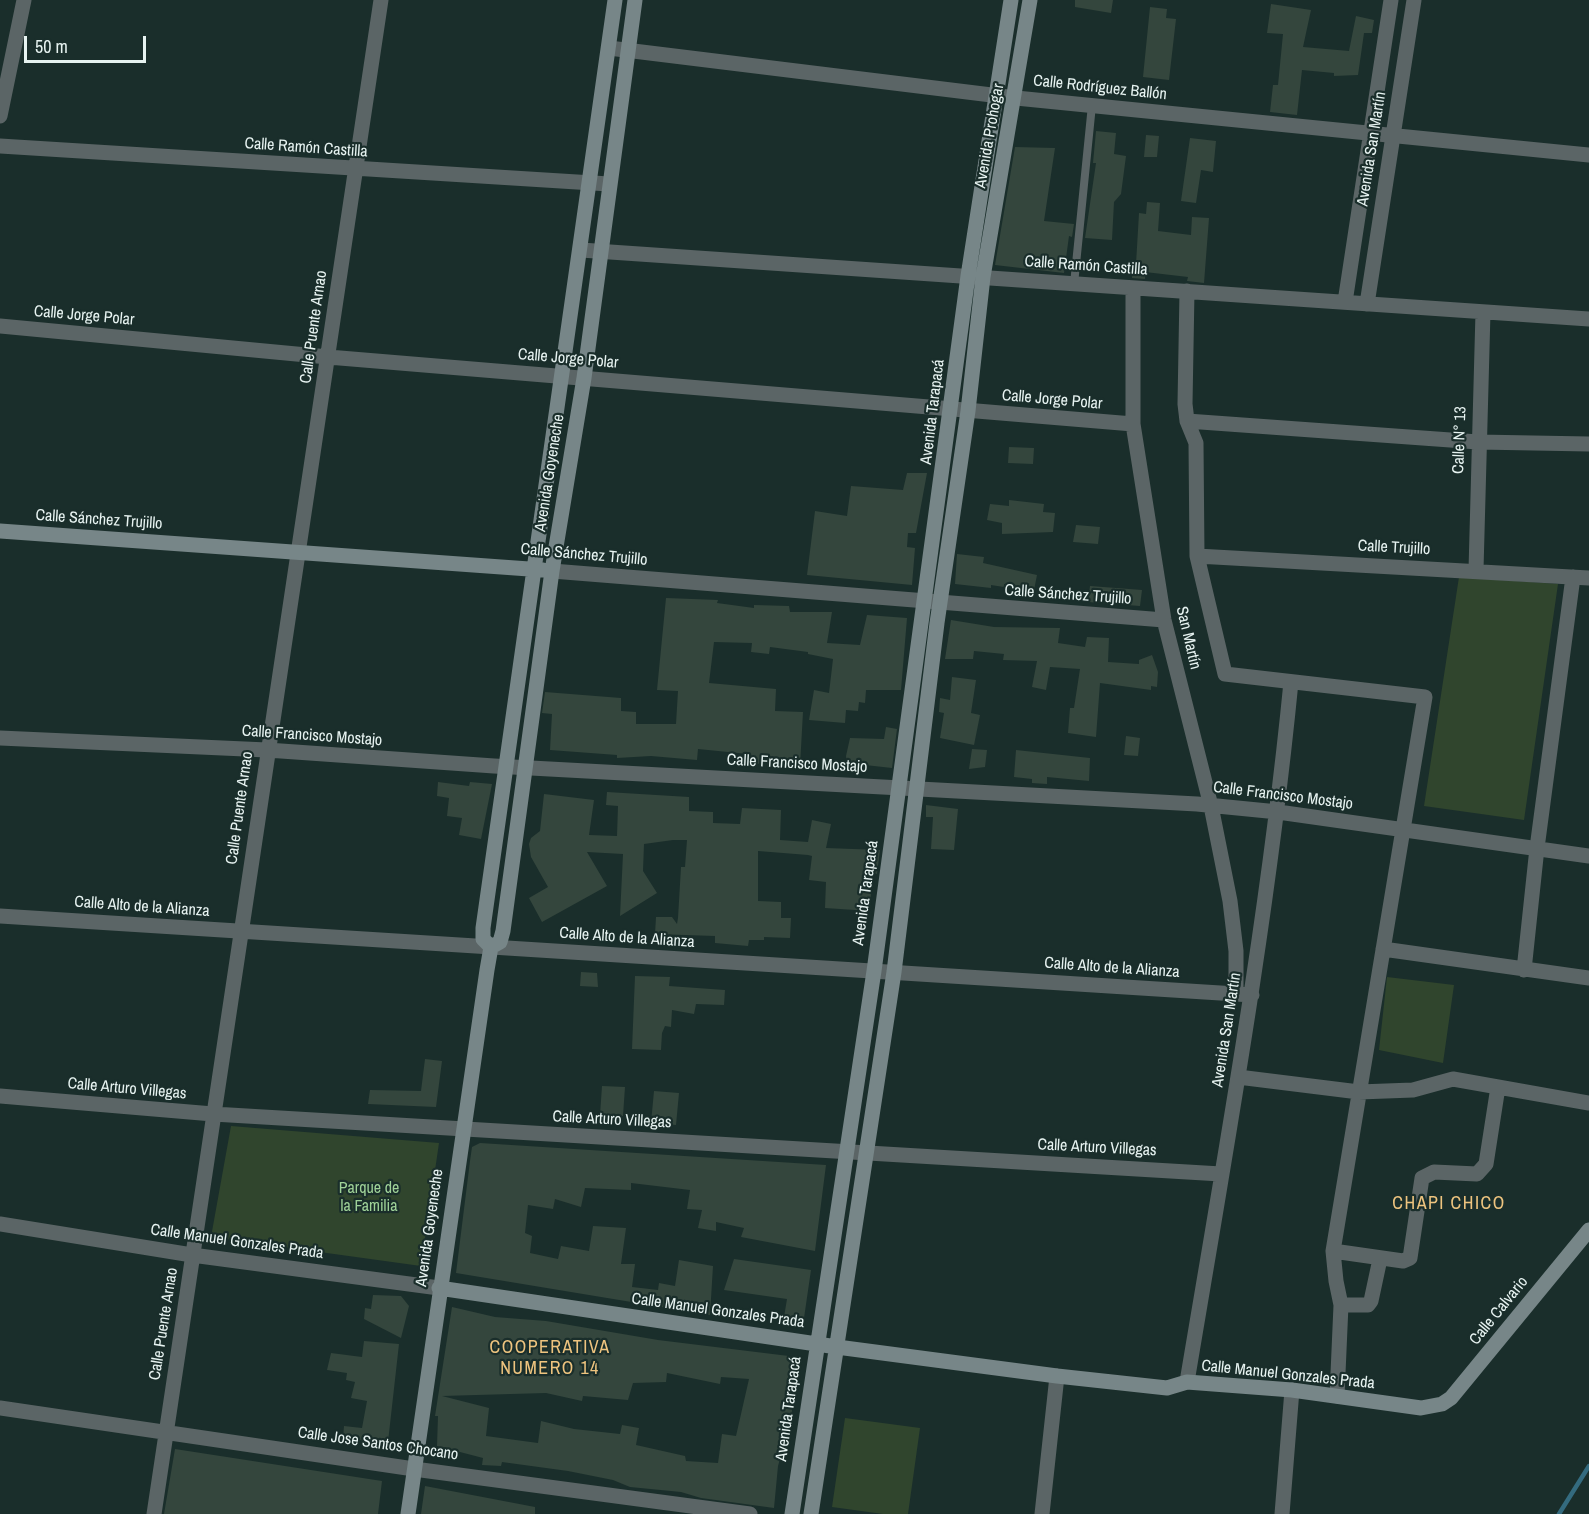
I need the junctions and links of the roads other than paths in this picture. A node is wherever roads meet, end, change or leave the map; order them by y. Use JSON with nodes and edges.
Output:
{"nodes":[{"id":1,"x":24,"y":0,"type":"edge"},
{"id":2,"x":381,"y":0,"type":"edge"},
{"id":3,"x":615,"y":0,"type":"edge"},
{"id":4,"x":635,"y":0,"type":"edge"},
{"id":5,"x":1011,"y":0,"type":"edge"},
{"id":6,"x":1030,"y":0,"type":"edge"},
{"id":7,"x":1391,"y":0,"type":"edge"},
{"id":8,"x":1414,"y":0,"type":"edge"},
{"id":9,"x":609,"y":48,"type":"junction"},
{"id":10,"x":628,"y":50,"type":"junction"},
{"id":11,"x":998,"y":95,"type":"junction"},
{"id":12,"x":1016,"y":98,"type":"junction"},
{"id":13,"x":1092,"y":105,"type":"junction"},
{"id":14,"x":0,"y":116,"type":"edge"},
{"id":15,"x":1371,"y":132,"type":"junction"},
{"id":16,"x":1393,"y":135,"type":"junction"},
{"id":17,"x":0,"y":146,"type":"edge"},
{"id":18,"x":1589,"y":155,"type":"edge"},
{"id":19,"x":355,"y":170,"type":"junction"},
{"id":20,"x":589,"y":183,"type":"junction"},
{"id":21,"x":609,"y":184,"type":"junction"},
{"id":22,"x":581,"y":250,"type":"junction"},
{"id":23,"x":602,"y":251,"type":"junction"},
{"id":24,"x":976,"y":277,"type":"junction"},
{"id":25,"x":1074,"y":284,"type":"junction"},
{"id":26,"x":1133,"y":288,"type":"junction"},
{"id":27,"x":1187,"y":291,"type":"junction"},
{"id":28,"x":1346,"y":302,"type":"junction"},
{"id":29,"x":1367,"y":304,"type":"junction"},
{"id":30,"x":1483,"y":312,"type":"junction"},
{"id":31,"x":1589,"y":319,"type":"edge"},
{"id":32,"x":0,"y":326,"type":"edge"},
{"id":33,"x":328,"y":357,"type":"junction"},
{"id":34,"x":562,"y":377,"type":"junction"},
{"id":35,"x":584,"y":378,"type":"junction"},
{"id":36,"x":951,"y":410,"type":"junction"},
{"id":37,"x":968,"y":411,"type":"junction"},
{"id":38,"x":1187,"y":421,"type":"junction"},
{"id":39,"x":1132,"y":424,"type":"junction"},
{"id":40,"x":1478,"y":442,"type":"junction"},
{"id":41,"x":1589,"y":444,"type":"edge"},
{"id":42,"x":0,"y":531,"type":"edge"},
{"id":43,"x":299,"y":554,"type":"junction"},
{"id":44,"x":1197,"y":556,"type":"junction"},
{"id":45,"x":534,"y":569,"type":"junction"},
{"id":46,"x":1476,"y":570,"type":"junction"},
{"id":47,"x":552,"y":571,"type":"junction"},
{"id":48,"x":1573,"y":577,"type":"junction"},
{"id":49,"x":1589,"y":578,"type":"edge"},
{"id":50,"x":933,"y":603,"type":"junction"},
{"id":51,"x":1164,"y":620,"type":"junction"},
{"id":52,"x":1291,"y":682,"type":"junction"},
{"id":53,"x":0,"y":738,"type":"edge"},
{"id":54,"x":267,"y":750,"type":"junction"},
{"id":55,"x":507,"y":767,"type":"junction"},
{"id":56,"x":527,"y":768,"type":"junction"},
{"id":57,"x":899,"y":788,"type":"junction"},
{"id":58,"x":917,"y":789,"type":"junction"},
{"id":59,"x":1211,"y":806,"type":"junction"},
{"id":60,"x":1278,"y":812,"type":"junction"},
{"id":61,"x":1403,"y":830,"type":"junction"},
{"id":62,"x":1537,"y":848,"type":"junction"},
{"id":63,"x":1589,"y":856,"type":"edge"},
{"id":64,"x":0,"y":916,"type":"edge"},
{"id":65,"x":241,"y":931,"type":"junction"},
{"id":66,"x":491,"y":947,"type":"junction"},
{"id":67,"x":1383,"y":950,"type":"junction"},
{"id":68,"x":1524,"y":970,"type":"junction"},
{"id":69,"x":874,"y":971,"type":"junction"},
{"id":70,"x":894,"y":972,"type":"junction"},
{"id":71,"x":1589,"y":978,"type":"edge"},
{"id":72,"x":1236,"y":994,"type":"junction"},
{"id":73,"x":1252,"y":995,"type":"junction"},
{"id":74,"x":1238,"y":1077,"type":"junction"},
{"id":75,"x":1498,"y":1087,"type":"junction"},
{"id":76,"x":1359,"y":1092,"type":"junction"},
{"id":77,"x":0,"y":1096,"type":"edge"},
{"id":78,"x":1589,"y":1103,"type":"edge"},
{"id":79,"x":213,"y":1114,"type":"junction"},
{"id":80,"x":462,"y":1130,"type":"junction"},
{"id":81,"x":845,"y":1152,"type":"junction"},
{"id":82,"x":866,"y":1153,"type":"junction"},
{"id":83,"x":1221,"y":1174,"type":"junction"},
{"id":84,"x":0,"y":1224,"type":"edge"},
{"id":85,"x":1589,"y":1230,"type":"edge"},
{"id":86,"x":1333,"y":1251,"type":"junction"},
{"id":87,"x":192,"y":1254,"type":"junction"},
{"id":88,"x":1380,"y":1259,"type":"junction"},
{"id":89,"x":439,"y":1288,"type":"junction"},
{"id":90,"x":1341,"y":1305,"type":"junction"},
{"id":91,"x":817,"y":1344,"type":"junction"},
{"id":92,"x":837,"y":1347,"type":"junction"},
{"id":93,"x":1057,"y":1376,"type":"junction"},
{"id":94,"x":1187,"y":1382,"type":"junction"},
{"id":95,"x":1292,"y":1390,"type":"junction"},
{"id":96,"x":1337,"y":1396,"type":"junction"},
{"id":97,"x":1432,"y":1407,"type":"joint"},
{"id":98,"x":0,"y":1408,"type":"edge"},
{"id":99,"x":166,"y":1431,"type":"junction"},
{"id":100,"x":414,"y":1469,"type":"junction"},
{"id":101,"x":154,"y":1514,"type":"edge"},
{"id":102,"x":408,"y":1514,"type":"edge"},
{"id":103,"x":750,"y":1514,"type":"edge"},
{"id":104,"x":792,"y":1514,"type":"edge"},
{"id":105,"x":811,"y":1514,"type":"edge"},
{"id":106,"x":1042,"y":1514,"type":"edge"},
{"id":107,"x":1282,"y":1514,"type":"edge"}],
"edges":[{"from":1,"to":14,"type":"street"},
{"from":2,"to":19,"type":"street","name":"Calle Puente Arnao"},
{"from":3,"to":9,"type":"street","name":"Avenida Goyeneche"},
{"from":4,"to":10,"type":"street","name":"Avenida Goyeneche"},
{"from":5,"to":11,"type":"street","name":"Avenida Prohogar"},
{"from":6,"to":12,"type":"street","name":"Avenida Prohogar"},
{"from":7,"to":15,"type":"street","name":"Avenida San Martín"},
{"from":8,"to":16,"type":"street","name":"Avenida San Martín"},
{"from":9,"to":10,"type":"street","name":"Calle Rodríguez Ballón"},
{"from":9,"to":20,"type":"street","name":"Avenida Goyeneche"},
{"from":10,"to":11,"type":"street","name":"Calle Rodríguez Ballón"},
{"from":10,"to":21,"type":"street","name":"Avenida Goyeneche"},
{"from":11,"to":12,"type":"street","name":"Calle Rodríguez Ballón"},
{"from":11,"to":24,"type":"street","name":"Avenida Prohogar"},
{"from":12,"to":13,"type":"street","name":"Calle Rodríguez Ballón"},
{"from":12,"to":24,"type":"street","name":"Avenida Prohogar"},
{"from":13,"to":15,"type":"street","name":"Calle Rodríguez Ballón"},
{"from":13,"to":25,"type":"lane"},
{"from":15,"to":16,"type":"street","name":"Calle Rodríguez Ballón"},
{"from":15,"to":28,"type":"street","name":"Avenida San Martín"},
{"from":16,"to":18,"type":"street","name":"Calle Rodríguez Ballón"},
{"from":16,"to":29,"type":"street","name":"Avenida San Martín"},
{"from":17,"to":19,"type":"street","name":"Calle Ramón Castilla"},
{"from":19,"to":20,"type":"street","name":"Calle Ramón Castilla"},
{"from":19,"to":33,"type":"street","name":"Calle Puente Arnao"},
{"from":20,"to":21,"type":"street","name":"Calle Ramón Castilla"},
{"from":20,"to":22,"type":"street","name":"Avenida Goyeneche"},
{"from":21,"to":23,"type":"street","name":"Avenida Goyeneche"},
{"from":22,"to":23,"type":"street","name":"Calle Ramón Castilla"},
{"from":22,"to":34,"type":"street","name":"Avenida Goyeneche"},
{"from":23,"to":24,"type":"street","name":"Calle Ramón Castilla"},
{"from":23,"to":35,"type":"street","name":"Avenida Goyeneche"},
{"from":24,"to":25,"type":"street","name":"Calle Ramón Castilla"},
{"from":24,"to":36,"type":"street","name":"Avenida Tarapacá"},
{"from":24,"to":37,"type":"street","name":"Avenida Tarapacá"},
{"from":25,"to":26,"type":"street","name":"Calle Ramón Castilla"},
{"from":26,"to":27,"type":"street","name":"Calle Ramón Castilla"},
{"from":26,"to":39,"type":"street","name":"San Martín"},
{"from":27,"to":28,"type":"street","name":"Calle Ramón Castilla"},
{"from":27,"to":38,"type":"street"},
{"from":28,"to":29,"type":"street","name":"Calle Ramón Castilla"},
{"from":29,"to":30,"type":"street","name":"Calle Ramón Castilla"},
{"from":30,"to":31,"type":"street","name":"Calle Ramón Castilla"},
{"from":30,"to":40,"type":"street","name":"Calle N° 13"},
{"from":32,"to":33,"type":"street","name":"Calle Jorge Polar"},
{"from":33,"to":34,"type":"street","name":"Calle Jorge Polar"},
{"from":33,"to":43,"type":"street","name":"Calle Puente Arnao"},
{"from":34,"to":35,"type":"street","name":"Calle Jorge Polar"},
{"from":34,"to":45,"type":"street","name":"Avenida Goyeneche"},
{"from":35,"to":36,"type":"street","name":"Calle Jorge Polar"},
{"from":35,"to":47,"type":"street","name":"Avenida Goyeneche"},
{"from":36,"to":37,"type":"street","name":"Calle Jorge Polar"},
{"from":36,"to":50,"type":"street","name":"Avenida Tarapacá"},
{"from":37,"to":39,"type":"street","name":"Calle Jorge Polar"},
{"from":37,"to":50,"type":"street","name":"Avenida Tarapacá"},
{"from":38,"to":40,"type":"street"},
{"from":38,"to":44,"type":"street"},
{"from":39,"to":51,"type":"street","name":"San Martín"},
{"from":40,"to":41,"type":"street"},
{"from":40,"to":46,"type":"street","name":"Calle N° 13"},
{"from":42,"to":43,"type":"street","name":"Calle Sánchez Trujillo"},
{"from":43,"to":45,"type":"street","name":"Calle Sánchez Trujillo"},
{"from":43,"to":54,"type":"street","name":"Calle Puente Arnao"},
{"from":44,"to":46,"type":"street","name":"Calle Trujillo"},
{"from":44,"to":52,"type":"street"},
{"from":45,"to":47,"type":"street","name":"Calle Sánchez Trujillo"},
{"from":45,"to":55,"type":"street","name":"Avenida Goyeneche"},
{"from":46,"to":48,"type":"street","name":"Calle Trujillo"},
{"from":47,"to":50,"type":"street","name":"Calle Sánchez Trujillo"},
{"from":47,"to":56,"type":"street","name":"Avenida Goyeneche"},
{"from":48,"to":49,"type":"street","name":"Calle Trujillo"},
{"from":48,"to":62,"type":"street"},
{"from":50,"to":51,"type":"street","name":"Calle Sánchez Trujillo"},
{"from":50,"to":57,"type":"street","name":"Avenida Tarapacá"},
{"from":50,"to":58,"type":"street","name":"Avenida Tarapacá"},
{"from":51,"to":59,"type":"street","name":"San Martín"},
{"from":52,"to":60,"type":"street","name":"Avenida San Martín"},
{"from":52,"to":61,"type":"street"},
{"from":53,"to":54,"type":"street","name":"Calle Francisco Mostajo"},
{"from":54,"to":55,"type":"street","name":"Calle Francisco Mostajo"},
{"from":54,"to":65,"type":"street","name":"Calle Puente Arnao"},
{"from":55,"to":56,"type":"street","name":"Calle Francisco Mostajo"},
{"from":55,"to":66,"type":"street","name":"Avenida Goyeneche"},
{"from":56,"to":57,"type":"street","name":"Calle Francisco Mostajo"},
{"from":56,"to":66,"type":"street","name":"Avenida Goyeneche"},
{"from":57,"to":58,"type":"street","name":"Calle Francisco Mostajo"},
{"from":57,"to":69,"type":"street","name":"Avenida Tarapacá"},
{"from":58,"to":59,"type":"street","name":"Calle Francisco Mostajo"},
{"from":58,"to":70,"type":"street","name":"Avenida Tarapacá"},
{"from":59,"to":60,"type":"street","name":"Calle Francisco Mostajo"},
{"from":59,"to":72,"type":"street","name":"San Martín"},
{"from":60,"to":61,"type":"street","name":"Calle Francisco Mostajo"},
{"from":60,"to":73,"type":"street","name":"Avenida San Martín"},
{"from":61,"to":62,"type":"street","name":"Calle Francisco Mostajo"},
{"from":61,"to":67,"type":"street"},
{"from":62,"to":63,"type":"street","name":"Calle Francisco Mostajo"},
{"from":62,"to":68,"type":"street"},
{"from":64,"to":65,"type":"street","name":"Calle Alto de la Alianza"},
{"from":65,"to":66,"type":"street","name":"Calle Alto de la Alianza"},
{"from":65,"to":79,"type":"street","name":"Calle Puente Arnao"},
{"from":66,"to":69,"type":"street","name":"Calle Alto de la Alianza"},
{"from":66,"to":80,"type":"street","name":"Avenida Goyeneche"},
{"from":67,"to":68,"type":"street"},
{"from":67,"to":76,"type":"street"},
{"from":68,"to":71,"type":"street"},
{"from":69,"to":70,"type":"street","name":"Calle Alto de la Alianza"},
{"from":69,"to":81,"type":"street","name":"Avenida Tarapacá"},
{"from":70,"to":72,"type":"street","name":"Calle Alto de la Alianza"},
{"from":70,"to":82,"type":"street","name":"Avenida Tarapacá"},
{"from":72,"to":73,"type":"street","name":"Calle Alto de la Alianza"},
{"from":73,"to":74,"type":"street","name":"Avenida San Martín"},
{"from":74,"to":76,"type":"street"},
{"from":74,"to":83,"type":"street","name":"Avenida San Martín"},
{"from":75,"to":76,"type":"street"},
{"from":75,"to":78,"type":"street"},
{"from":75,"to":88,"type":"street"},
{"from":76,"to":86,"type":"street"},
{"from":77,"to":79,"type":"street","name":"Calle Arturo Villegas"},
{"from":79,"to":80,"type":"street","name":"Calle Arturo Villegas"},
{"from":79,"to":87,"type":"street","name":"Calle Puente Arnao"},
{"from":80,"to":81,"type":"street","name":"Calle Arturo Villegas"},
{"from":80,"to":89,"type":"street","name":"Avenida Goyeneche"},
{"from":81,"to":82,"type":"street","name":"Calle Arturo Villegas"},
{"from":81,"to":91,"type":"street","name":"Avenida Tarapacá"},
{"from":82,"to":83,"type":"street","name":"Calle Arturo Villegas"},
{"from":82,"to":92,"type":"street","name":"Avenida Tarapacá"},
{"from":83,"to":94,"type":"street","name":"Avenida San Martín"},
{"from":84,"to":87,"type":"street","name":"Calle Manuel Gonzales Prada"},
{"from":85,"to":97,"type":"street","name":"Calle Calvario"},
{"from":86,"to":88,"type":"street"},
{"from":86,"to":90,"type":"street"},
{"from":87,"to":89,"type":"street","name":"Calle Manuel Gonzales Prada"},
{"from":87,"to":99,"type":"street","name":"Calle Puente Arnao"},
{"from":88,"to":90,"type":"street"},
{"from":89,"to":91,"type":"street","name":"Calle Manuel Gonzales Prada"},
{"from":89,"to":100,"type":"street","name":"Avenida Goyeneche"},
{"from":90,"to":96,"type":"street"},
{"from":91,"to":92,"type":"street","name":"Calle Manuel Gonzales Prada"},
{"from":91,"to":104,"type":"street","name":"Avenida Tarapacá"},
{"from":92,"to":93,"type":"street","name":"Calle Manuel Gonzales Prada"},
{"from":92,"to":105,"type":"street","name":"Avenida Tarapacá"},
{"from":93,"to":94,"type":"street","name":"Calle Manuel Gonzales Prada"},
{"from":93,"to":106,"type":"street"},
{"from":94,"to":95,"type":"street","name":"Calle Manuel Gonzales Prada"},
{"from":95,"to":96,"type":"street","name":"Calle Manuel Gonzales Prada"},
{"from":95,"to":107,"type":"street"},
{"from":96,"to":97,"type":"street","name":"Calle Manuel Gonzales Prada"},
{"from":98,"to":99,"type":"street","name":"Calle Jose Santos Chocano"},
{"from":99,"to":100,"type":"street","name":"Calle Jose Santos Chocano"},
{"from":99,"to":101,"type":"street","name":"Calle Puente Arnao"},
{"from":100,"to":102,"type":"street","name":"Avenida Goyeneche"},
{"from":100,"to":103,"type":"street","name":"Calle Jose Santos Chocano"}]}
